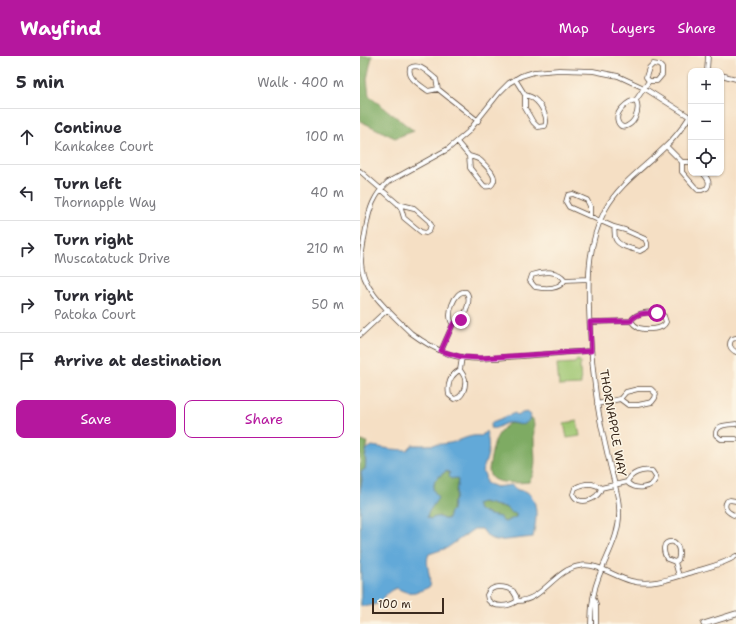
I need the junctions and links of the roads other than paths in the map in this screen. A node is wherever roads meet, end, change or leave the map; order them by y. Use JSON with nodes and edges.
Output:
{"nodes":[{"id":1,"x":708,"y":56,"type":"edge"},
{"id":2,"x":707,"y":68,"type":"edge"},
{"id":3,"x":724,"y":76,"type":"edge"},
{"id":4,"x":515,"y":79,"type":"junction"},
{"id":5,"x":736,"y":79,"type":"edge"},
{"id":6,"x":649,"y":81,"type":"junction"},
{"id":7,"x":644,"y":88,"type":"junction"},
{"id":8,"x":438,"y":89,"type":"junction"},
{"id":9,"x":525,"y":95,"type":"junction"},
{"id":10,"x":636,"y":100,"type":"junction"},
{"id":11,"x":688,"y":115,"type":"edge"},
{"id":12,"x":688,"y":118,"type":"edge"},
{"id":13,"x":478,"y":121,"type":"junction"},
{"id":14,"x":457,"y":142,"type":"junction"},
{"id":15,"x":666,"y":146,"type":"junction"},
{"id":16,"x":468,"y":156,"type":"junction"},
{"id":17,"x":682,"y":162,"type":"junction"},
{"id":18,"x":688,"y":162,"type":"edge"},
{"id":19,"x":360,"y":171,"type":"edge"},
{"id":20,"x":706,"y":176,"type":"edge"},
{"id":21,"x":380,"y":189,"type":"junction"},
{"id":22,"x":398,"y":204,"type":"junction"},
{"id":23,"x":590,"y":216,"type":"junction"},
{"id":24,"x":600,"y":221,"type":"junction"},
{"id":25,"x":614,"y":227,"type":"junction"},
{"id":26,"x":362,"y":244,"type":"edge"},
{"id":27,"x":588,"y":279,"type":"junction"},
{"id":28,"x":565,"y":280,"type":"junction"},
{"id":29,"x":388,"y":309,"type":"junction"},
{"id":30,"x":631,"y":321,"type":"junction"},
{"id":31,"x":590,"y":322,"type":"junction"},
{"id":32,"x":453,"y":324,"type":"junction"},
{"id":33,"x":360,"y":336,"type":"edge"},
{"id":34,"x":736,"y":338,"type":"edge"},
{"id":35,"x":441,"y":351,"type":"junction"},
{"id":36,"x":591,"y":351,"type":"junction"},
{"id":37,"x":736,"y":352,"type":"edge"},
{"id":38,"x":462,"y":357,"type":"junction"},
{"id":39,"x":460,"y":370,"type":"junction"},
{"id":40,"x":620,"y":399,"type":"junction"},
{"id":41,"x":597,"y":404,"type":"junction"},
{"id":42,"x":736,"y":424,"type":"edge"},
{"id":43,"x":736,"y":439,"type":"edge"},
{"id":44,"x":627,"y":482,"type":"junction"},
{"id":45,"x":615,"y":485,"type":"junction"},
{"id":46,"x":601,"y":488,"type":"junction"},
{"id":47,"x":736,"y":501,"type":"edge"},
{"id":48,"x":736,"y":516,"type":"edge"},
{"id":49,"x":736,"y":556,"type":"edge"},
{"id":50,"x":675,"y":562,"type":"junction"},
{"id":51,"x":602,"y":569,"type":"junction"},
{"id":52,"x":679,"y":576,"type":"junction"},
{"id":53,"x":594,"y":599,"type":"junction"},
{"id":54,"x":517,"y":601,"type":"junction"},
{"id":55,"x":736,"y":614,"type":"edge"},
{"id":56,"x":591,"y":624,"type":"edge"},
{"id":57,"x":596,"y":624,"type":"edge"},
{"id":58,"x":704,"y":624,"type":"edge"}],
"edges":[{"from":1,"to":2,"type":"street"},
{"from":3,"to":5,"type":"street"},
{"from":4,"to":7,"type":"street"},
{"from":4,"to":9,"type":"street"},
{"from":4,"to":13,"type":"street"},
{"from":6,"to":6,"type":"street"},
{"from":6,"to":7,"type":"street"},
{"from":7,"to":10,"type":"street"},
{"from":7,"to":11,"type":"street"},
{"from":8,"to":8,"type":"street"},
{"from":8,"to":13,"type":"street"},
{"from":9,"to":9,"type":"street"},
{"from":10,"to":10,"type":"street"},
{"from":12,"to":15,"type":"street","name":"THORNAPPLE WAY"},
{"from":13,"to":14,"type":"street"},
{"from":14,"to":16,"type":"street"},
{"from":14,"to":21,"type":"street"},
{"from":15,"to":17,"type":"street"},
{"from":15,"to":24,"type":"street","name":"THORNAPPLE WAY"},
{"from":16,"to":16,"type":"street"},
{"from":17,"to":18,"type":"street"},
{"from":17,"to":20,"type":"street"},
{"from":19,"to":21,"type":"street"},
{"from":21,"to":22,"type":"street"},
{"from":21,"to":26,"type":"street"},
{"from":22,"to":22,"type":"street"},
{"from":23,"to":23,"type":"street"},
{"from":23,"to":24,"type":"street"},
{"from":24,"to":25,"type":"street"},
{"from":24,"to":27,"type":"street","name":"THORNAPPLE WAY"},
{"from":25,"to":25,"type":"street"},
{"from":26,"to":29,"type":"street"},
{"from":27,"to":28,"type":"street"},
{"from":27,"to":31,"type":"street","name":"THORNAPPLE WAY"},
{"from":28,"to":28,"type":"street"},
{"from":29,"to":33,"type":"street"},
{"from":29,"to":35,"type":"street"},
{"from":30,"to":30,"type":"street"},
{"from":30,"to":31,"type":"street"},
{"from":31,"to":36,"type":"street","name":"THORNAPPLE WAY"},
{"from":32,"to":32,"type":"street"},
{"from":32,"to":35,"type":"street"},
{"from":34,"to":37,"type":"street"},
{"from":35,"to":38,"type":"street"},
{"from":36,"to":38,"type":"street"},
{"from":36,"to":41,"type":"street","name":"THORNAPPLE WAY"},
{"from":38,"to":39,"type":"street"},
{"from":39,"to":39,"type":"street"},
{"from":40,"to":40,"type":"street"},
{"from":40,"to":41,"type":"street"},
{"from":41,"to":45,"type":"street","name":"THORNAPPLE WAY"},
{"from":42,"to":43,"type":"street"},
{"from":44,"to":44,"type":"street"},
{"from":44,"to":45,"type":"street"},
{"from":45,"to":46,"type":"street"},
{"from":45,"to":51,"type":"street","name":"THORNAPPLE WAY"},
{"from":46,"to":46,"type":"street"},
{"from":47,"to":48,"type":"street"},
{"from":49,"to":52,"type":"street"},
{"from":50,"to":50,"type":"street"},
{"from":50,"to":52,"type":"street"},
{"from":51,"to":52,"type":"street"},
{"from":51,"to":53,"type":"street","name":"THORNAPPLE WAY"},
{"from":51,"to":54,"type":"street"},
{"from":53,"to":56,"type":"street","name":"THORNAPPLE WAY"},
{"from":53,"to":57,"type":"street","name":"THORNAPPLE WAY"},
{"from":54,"to":54,"type":"street"},
{"from":55,"to":58,"type":"main road"}]}
